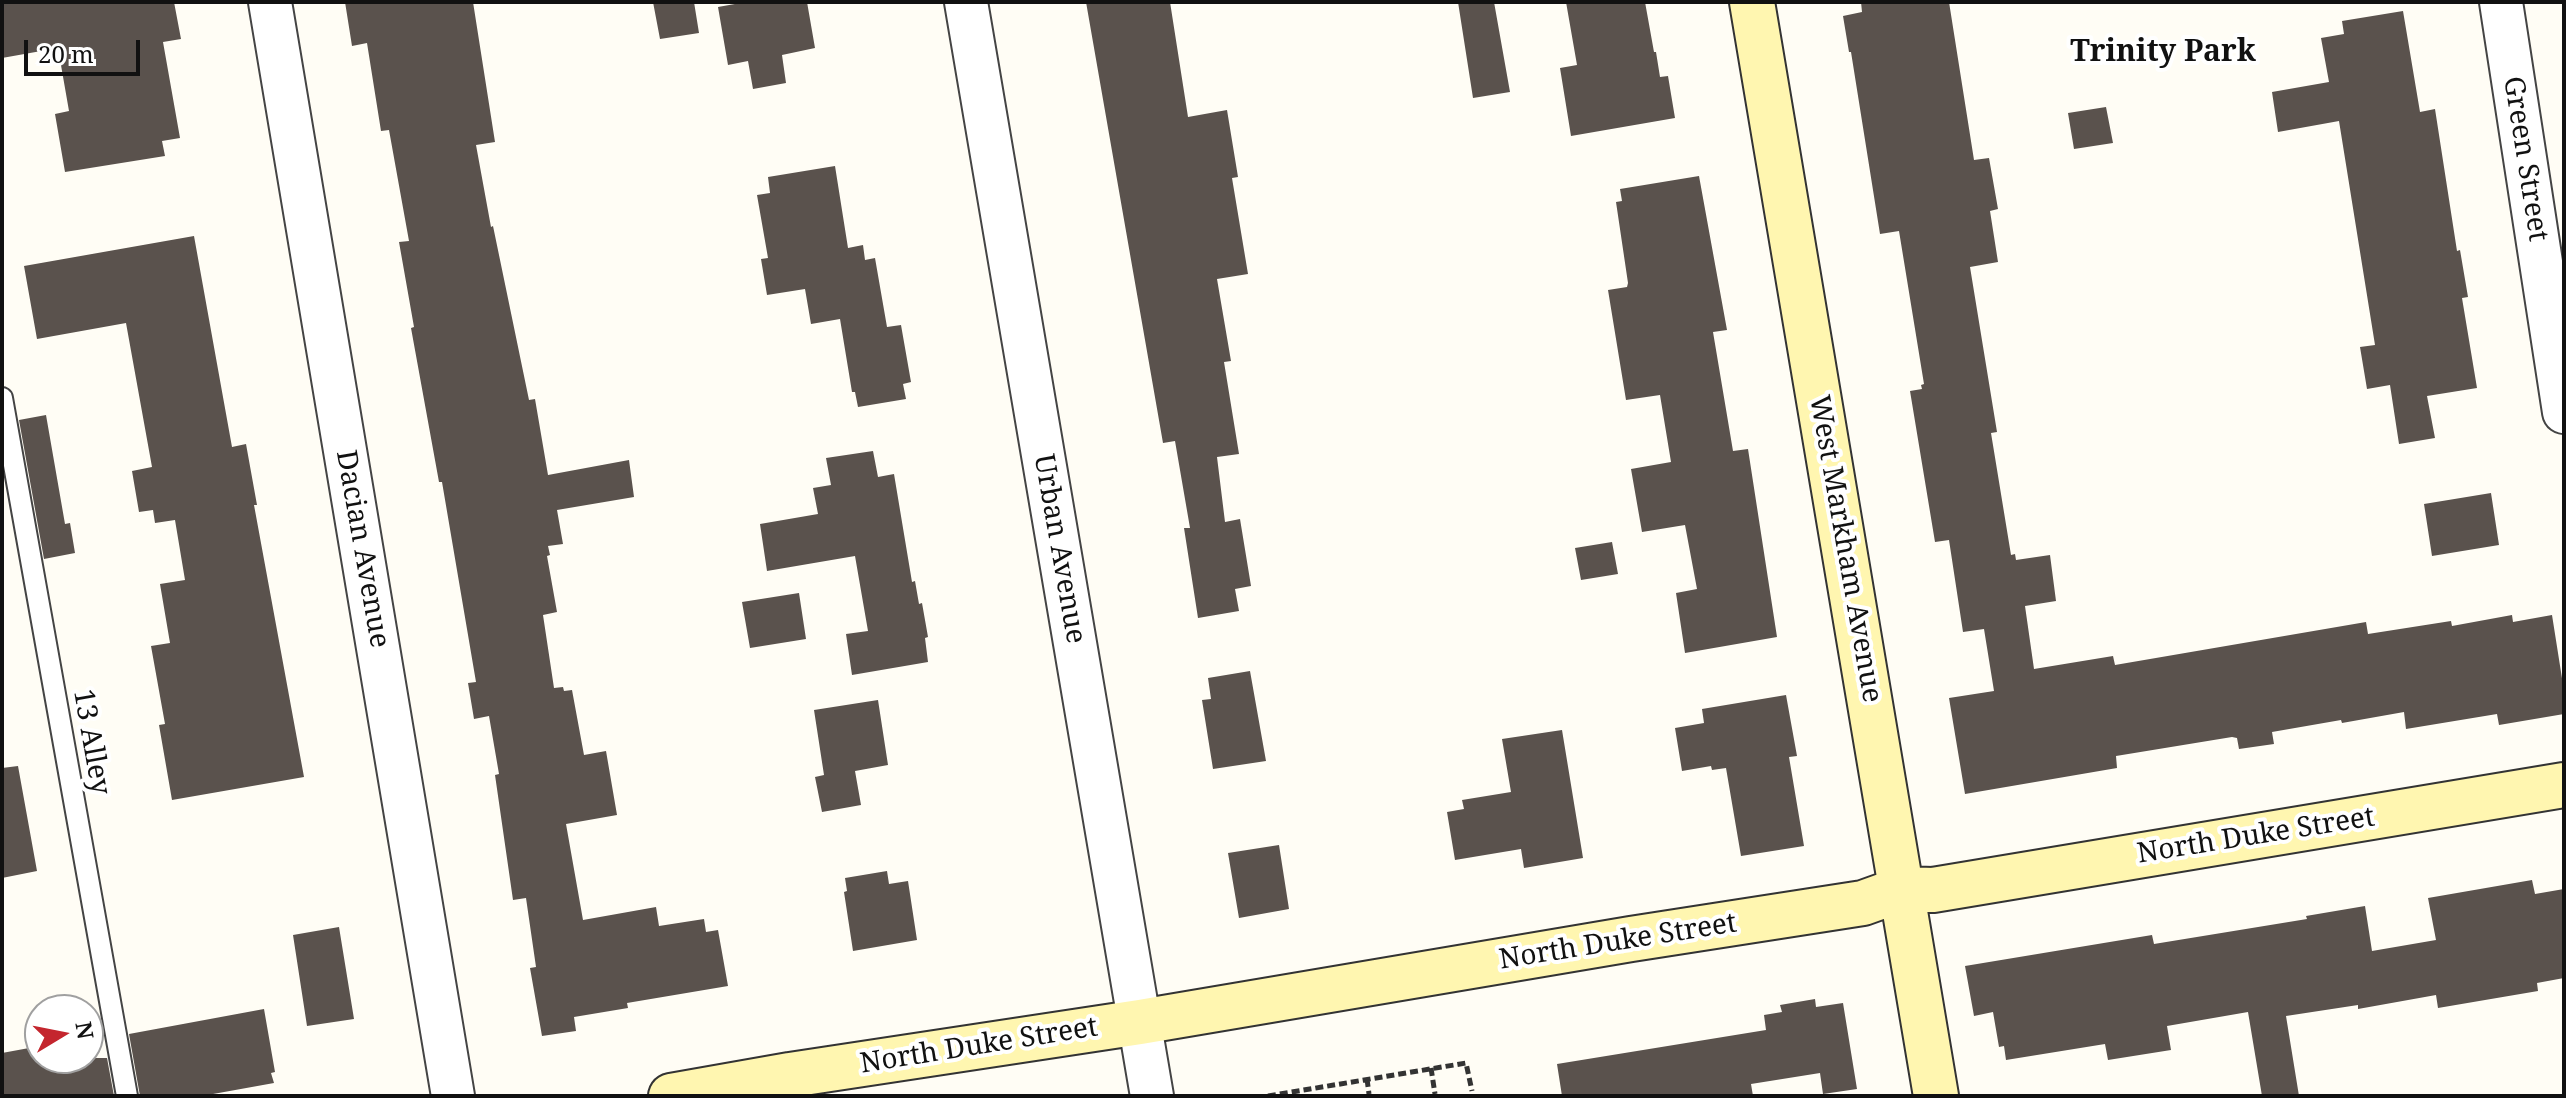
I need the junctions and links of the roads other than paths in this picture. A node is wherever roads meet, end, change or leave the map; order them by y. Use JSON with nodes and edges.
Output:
{"nodes":[{"id":1,"x":270,"y":2,"type":"edge"},
{"id":2,"x":966,"y":2,"type":"edge"},
{"id":3,"x":1752,"y":2,"type":"edge"},
{"id":4,"x":2501,"y":2,"type":"edge"},
{"id":5,"x":2,"y":398,"type":"edge"},
{"id":6,"x":2564,"y":412,"type":"edge"},
{"id":7,"x":2564,"y":785,"type":"edge"},
{"id":8,"x":1902,"y":889,"type":"junction"},
{"id":9,"x":1140,"y":1022,"type":"junction"},
{"id":10,"x":127,"y":1096,"type":"edge"},
{"id":11,"x":453,"y":1096,"type":"edge"},
{"id":12,"x":671,"y":1096,"type":"edge"},
{"id":13,"x":1152,"y":1096,"type":"edge"},
{"id":14,"x":1936,"y":1096,"type":"edge"}],
"edges":[{"from":1,"to":11,"type":"street","name":"Dacian Avenue"},
{"from":2,"to":9,"type":"street","name":"Urban Avenue"},
{"from":3,"to":8,"type":"main road","name":"West Markham Avenue"},
{"from":4,"to":6,"type":"street","name":"Green Street"},
{"from":5,"to":10,"type":"lane","name":"13 Alley"},
{"from":7,"to":8,"type":"main road","name":"North Duke Street"},
{"from":8,"to":9,"type":"main road","name":"North Duke Street"},
{"from":8,"to":14,"type":"main road","name":"West Markham Avenue"},
{"from":9,"to":12,"type":"main road","name":"North Duke Street"},
{"from":9,"to":13,"type":"street","name":"Urban Avenue"}]}
